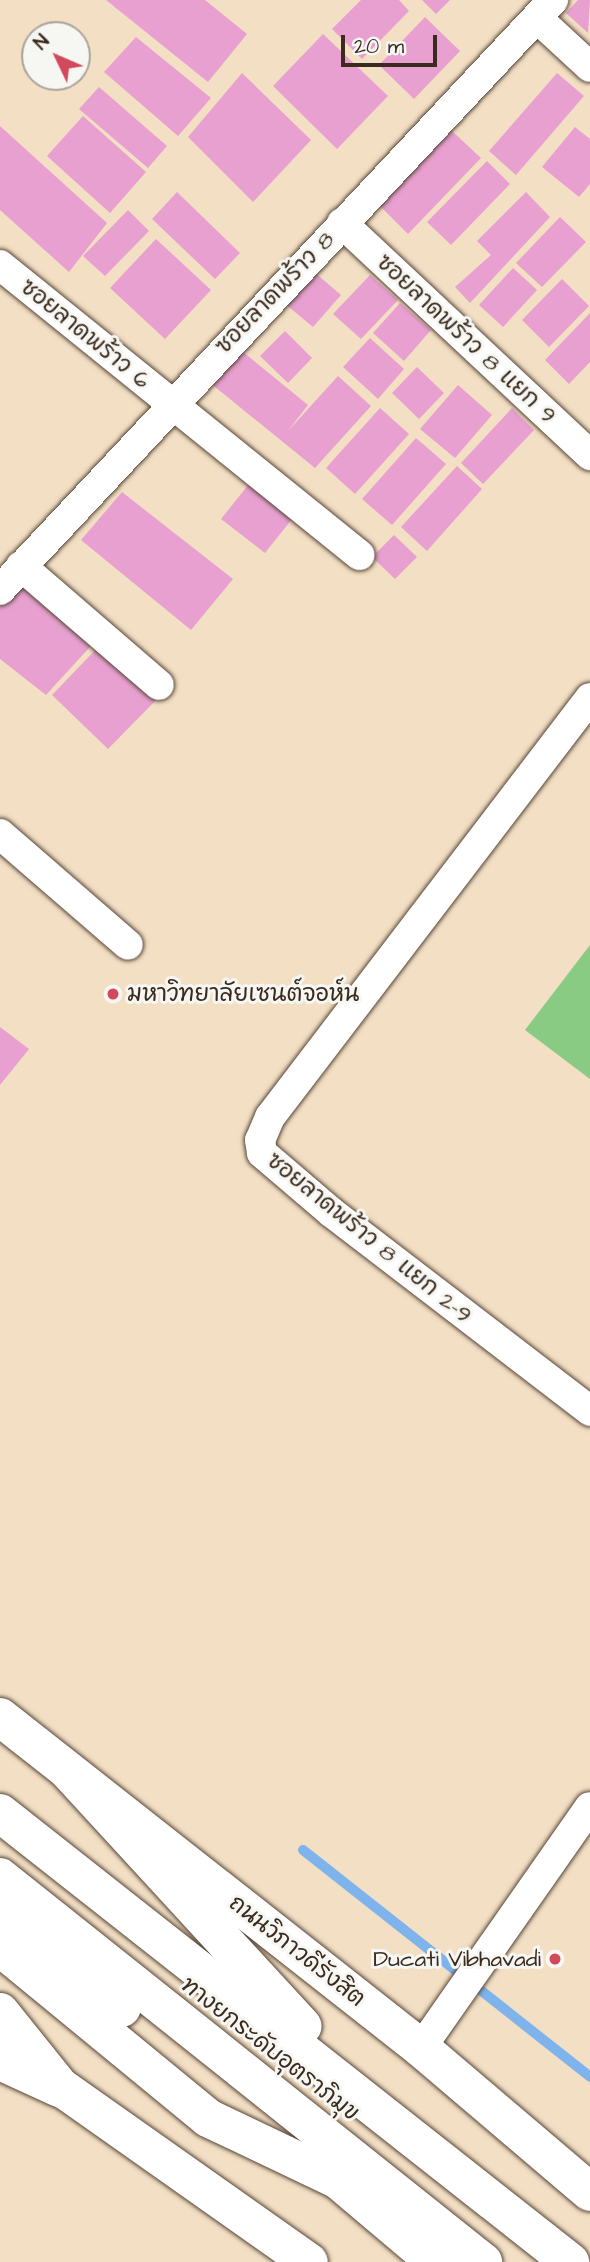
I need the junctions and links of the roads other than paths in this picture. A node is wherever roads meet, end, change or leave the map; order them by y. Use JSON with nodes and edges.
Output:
{"nodes":[{"id":1,"x":545,"y":9,"type":"edge"},
{"id":2,"x":590,"y":67,"type":"edge"},
{"id":3,"x":342,"y":223,"type":"junction"},
{"id":4,"x":0,"y":265,"type":"edge"},
{"id":5,"x":171,"y":403,"type":"junction"},
{"id":6,"x":590,"y":455,"type":"edge"},
{"id":7,"x":360,"y":555,"type":"dead end"},
{"id":8,"x":21,"y":566,"type":"junction"},
{"id":9,"x":0,"y":590,"type":"edge"},
{"id":10,"x":159,"y":685,"type":"dead end"},
{"id":11,"x":590,"y":698,"type":"edge"},
{"id":12,"x":0,"y":834,"type":"edge"},
{"id":13,"x":128,"y":945,"type":"dead end"},
{"id":14,"x":590,"y":1412,"type":"edge"},
{"id":15,"x":0,"y":1717,"type":"edge"},
{"id":16,"x":67,"y":1770,"type":"junction"},
{"id":17,"x":590,"y":1807,"type":"edge"},
{"id":18,"x":0,"y":1813,"type":"edge"},
{"id":19,"x":0,"y":1835,"type":"edge"},
{"id":20,"x":0,"y":1877,"type":"edge"},
{"id":21,"x":0,"y":1912,"type":"edge"},
{"id":22,"x":0,"y":1947,"type":"edge"},
{"id":23,"x":0,"y":2012,"type":"edge"},
{"id":24,"x":0,"y":2043,"type":"edge"},
{"id":25,"x":421,"y":2048,"type":"junction"},
{"id":26,"x":0,"y":2062,"type":"edge"},
{"id":27,"x":62,"y":2089,"type":"junction"},
{"id":28,"x":379,"y":2110,"type":"junction"},
{"id":29,"x":342,"y":2182,"type":"junction"},
{"id":30,"x":590,"y":2192,"type":"edge"},
{"id":31,"x":309,"y":2262,"type":"edge"},
{"id":32,"x":435,"y":2262,"type":"edge"},
{"id":33,"x":483,"y":2262,"type":"edge"},
{"id":34,"x":540,"y":2262,"type":"edge"},
{"id":35,"x":570,"y":2262,"type":"edge"}],
"edges":[{"from":1,"to":2,"type":"street"},
{"from":1,"to":3,"type":"street","name":"ซอยลาดพร้าว 8"},
{"from":3,"to":5,"type":"street","name":"ซอยลาดพร้าว 8"},
{"from":3,"to":6,"type":"street","name":"ซอยลาดพร้าว 8 แยก 9"},
{"from":4,"to":5,"type":"street","name":"ซอยลาดพร้าว 6"},
{"from":5,"to":7,"type":"street","name":"ซอยลาดพร้าว 6"},
{"from":5,"to":8,"type":"street","name":"ซอยลาดพร้าว 8"},
{"from":8,"to":9,"type":"street","name":"ซอยลาดพร้าว 8"},
{"from":8,"to":10,"type":"street"},
{"from":11,"to":14,"type":"street","name":"ซอยลาดพร้าว 8 แยก 2-9"},
{"from":12,"to":13,"type":"street"},
{"from":15,"to":16,"type":"main road","name":"ถนนวิภาวดีรังสิต"},
{"from":16,"to":25,"type":"main road","name":"ถนนวิภาวดีรังสิต"},
{"from":16,"to":28,"type":"main road"},
{"from":17,"to":25,"type":"street"},
{"from":18,"to":28,"type":"main road"},
{"from":19,"to":34,"type":"main road","name":"ทางยกระดับอุตราภิมุข"},
{"from":20,"to":33,"type":"main road","name":"ทางยกระดับอุตราภิมุข"},
{"from":21,"to":29,"type":"main road"},
{"from":22,"to":29,"type":"main road"},
{"from":23,"to":27,"type":"main road"},
{"from":24,"to":27,"type":"main road"},
{"from":25,"to":30,"type":"main road","name":"ถนนวิภาวดีรังสิต"},
{"from":26,"to":27,"type":"main road"},
{"from":27,"to":31,"type":"main road"},
{"from":28,"to":35,"type":"main road"},
{"from":29,"to":32,"type":"main road"}]}
